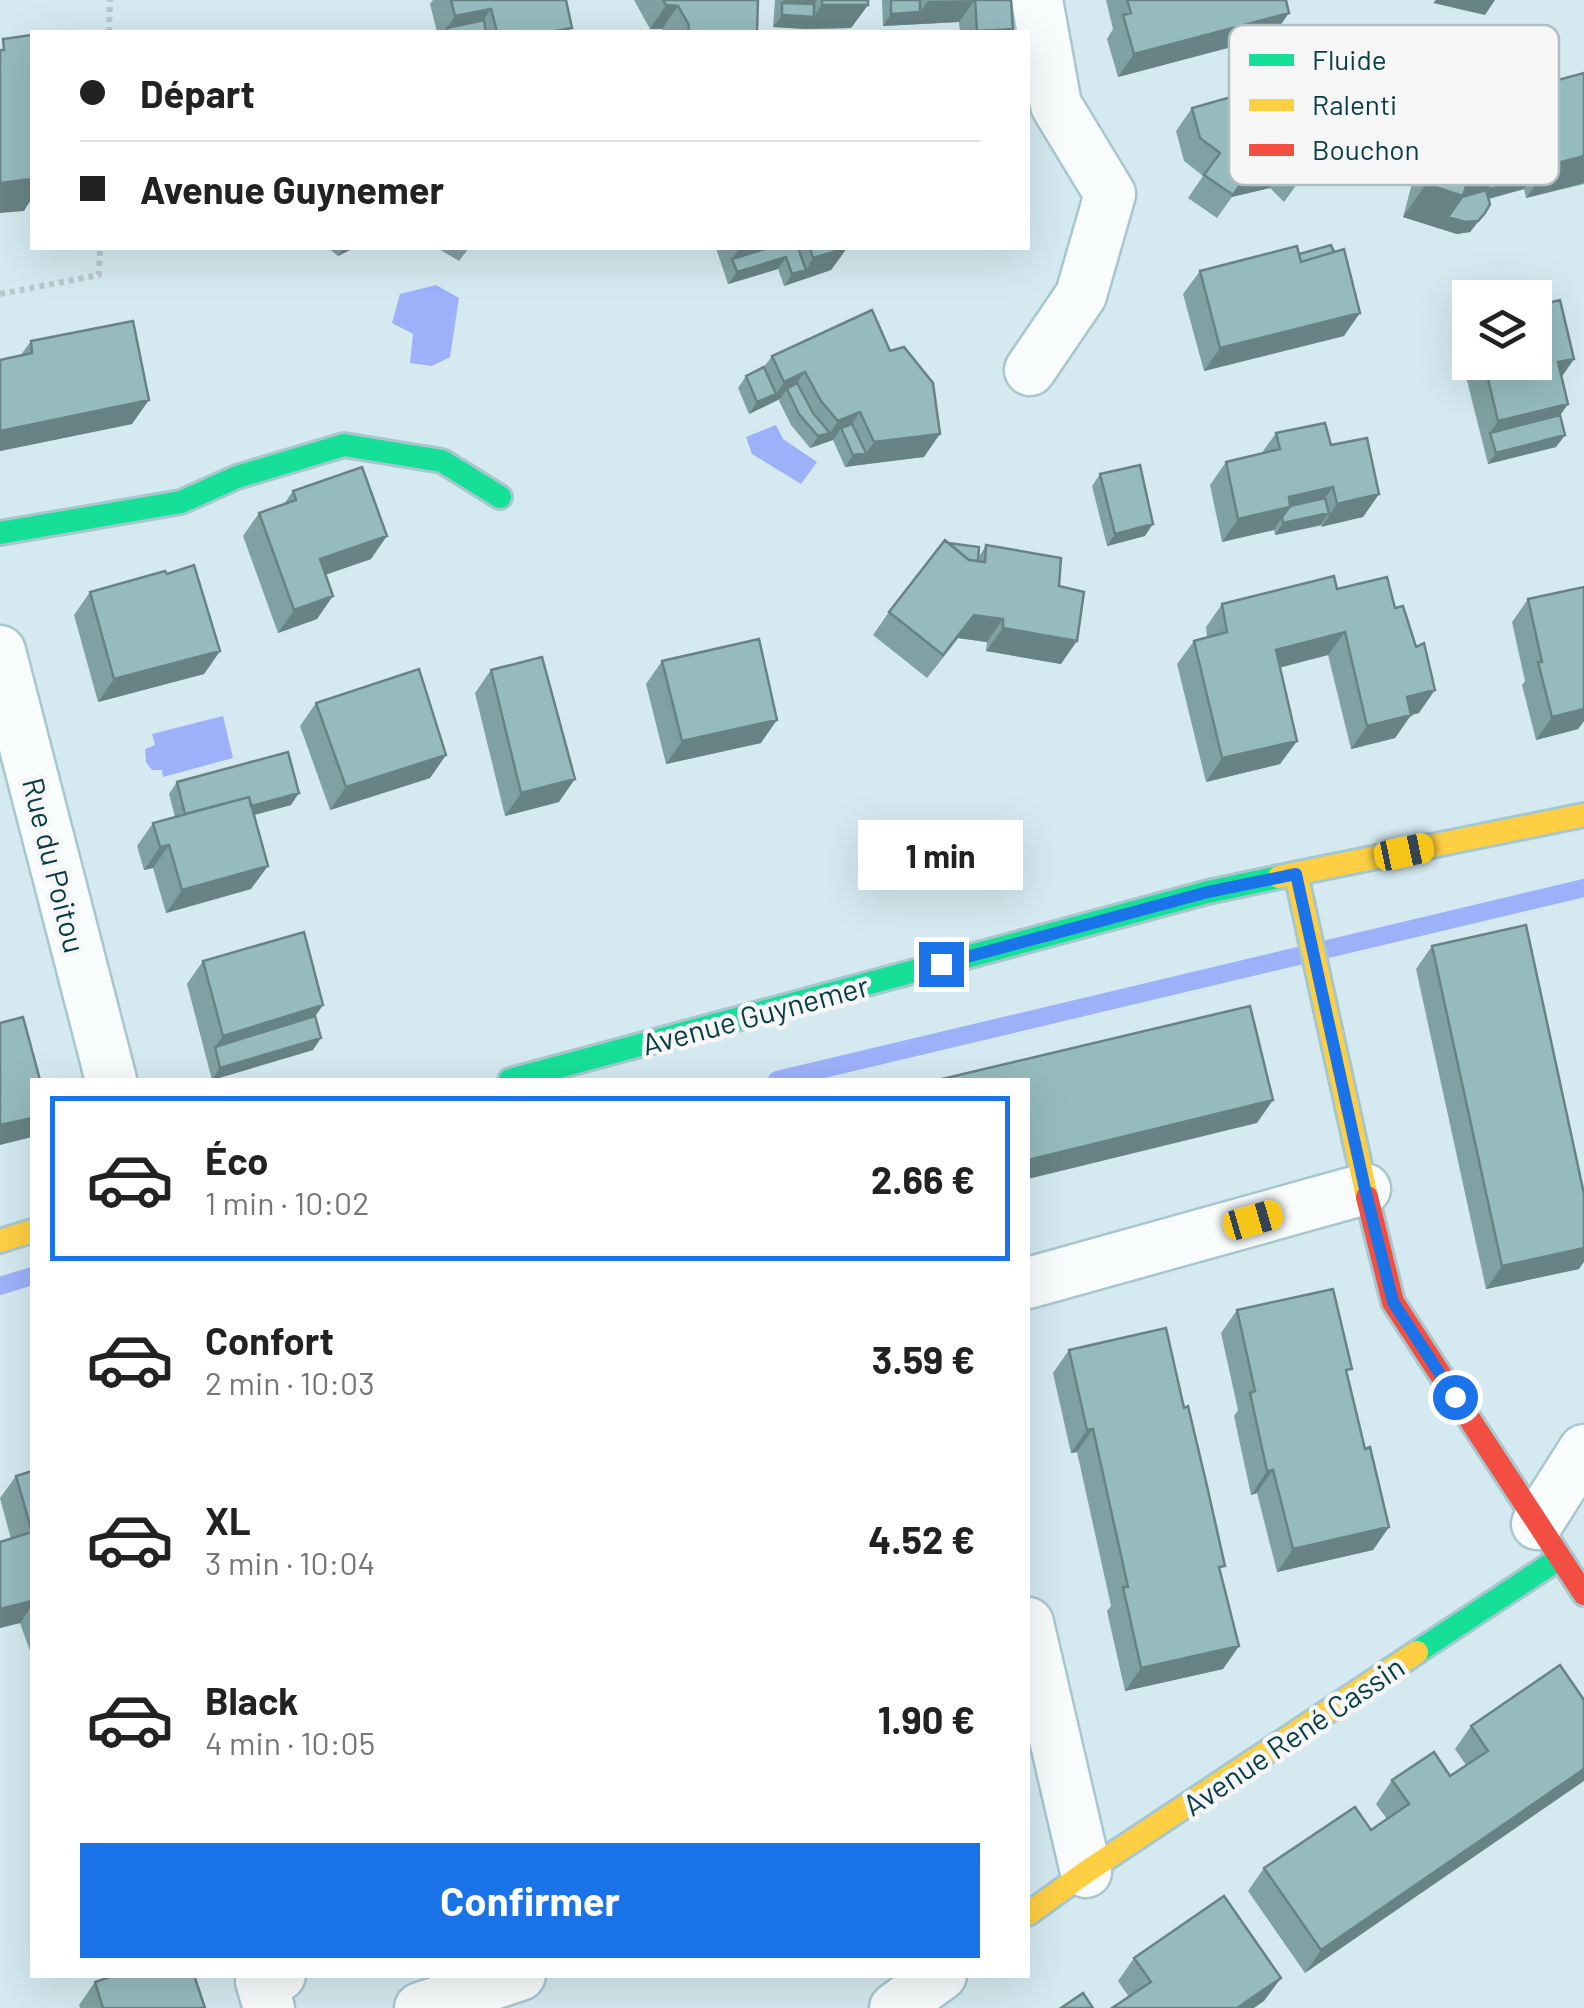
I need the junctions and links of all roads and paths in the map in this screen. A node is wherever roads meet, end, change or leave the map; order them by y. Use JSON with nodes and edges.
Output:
{"nodes":[{"id":1,"x":110,"y":0,"type":"edge"},
{"id":2,"x":1037,"y":0,"type":"edge"},
{"id":3,"x":109,"y":30,"type":"edge"},
{"id":4,"x":100,"y":250,"type":"edge"},
{"id":5,"x":0,"y":294,"type":"edge"},
{"id":6,"x":1030,"y":370,"type":"dead end"},
{"id":7,"x":500,"y":497,"type":"dead end"},
{"id":8,"x":0,"y":533,"type":"edge"},
{"id":9,"x":0,"y":651,"type":"edge"},
{"id":10,"x":1584,"y":815,"type":"edge"},
{"id":11,"x":1296,"y":874,"type":"junction"},
{"id":12,"x":110,"y":1078,"type":"edge"},
{"id":13,"x":517,"y":1078,"type":"edge"},
{"id":14,"x":1365,"y":1189,"type":"junction"},
{"id":15,"x":30,"y":1232,"type":"edge"},
{"id":16,"x":0,"y":1242,"type":"edge"},
{"id":17,"x":1030,"y":1282,"type":"edge"},
{"id":18,"x":1584,"y":1450,"type":"edge"},
{"id":19,"x":1548,"y":1541,"type":"junction"},
{"id":20,"x":1584,"y":1594,"type":"edge"},
{"id":21,"x":1030,"y":1642,"type":"edge"},
{"id":22,"x":1047,"y":1800,"type":"edge"},
{"id":23,"x":1086,"y":1872,"type":"junction"},
{"id":24,"x":1030,"y":1913,"type":"edge"},
{"id":25,"x":270,"y":1978,"type":"edge"},
{"id":26,"x":511,"y":1978,"type":"edge"},
{"id":27,"x":937,"y":1978,"type":"edge"},
{"id":28,"x":269,"y":2008,"type":"edge"},
{"id":29,"x":420,"y":2008,"type":"edge"},
{"id":30,"x":895,"y":2008,"type":"edge"}],
"edges":[{"from":1,"to":3,"type":"path"},
{"from":2,"to":6,"type":"street"},
{"from":4,"to":5,"type":"path"},
{"from":7,"to":8,"type":"street"},
{"from":9,"to":12,"type":"street","name":"Rue du Poitou"},
{"from":10,"to":11,"type":"street","name":"Avenue Guynemer"},
{"from":11,"to":13,"type":"street","name":"Avenue Guynemer"},
{"from":11,"to":14,"type":"street"},
{"from":14,"to":17,"type":"street"},
{"from":14,"to":19,"type":"street"},
{"from":15,"to":16,"type":"street"},
{"from":18,"to":19,"type":"street"},
{"from":19,"to":20,"type":"street"},
{"from":19,"to":23,"type":"street","name":"Avenue René Cassin"},
{"from":21,"to":22,"type":"street"},
{"from":22,"to":23,"type":"street"},
{"from":23,"to":24,"type":"street","name":"Avenue René Cassin"},
{"from":25,"to":28,"type":"street"},
{"from":26,"to":29,"type":"street"},
{"from":27,"to":30,"type":"street"}]}
